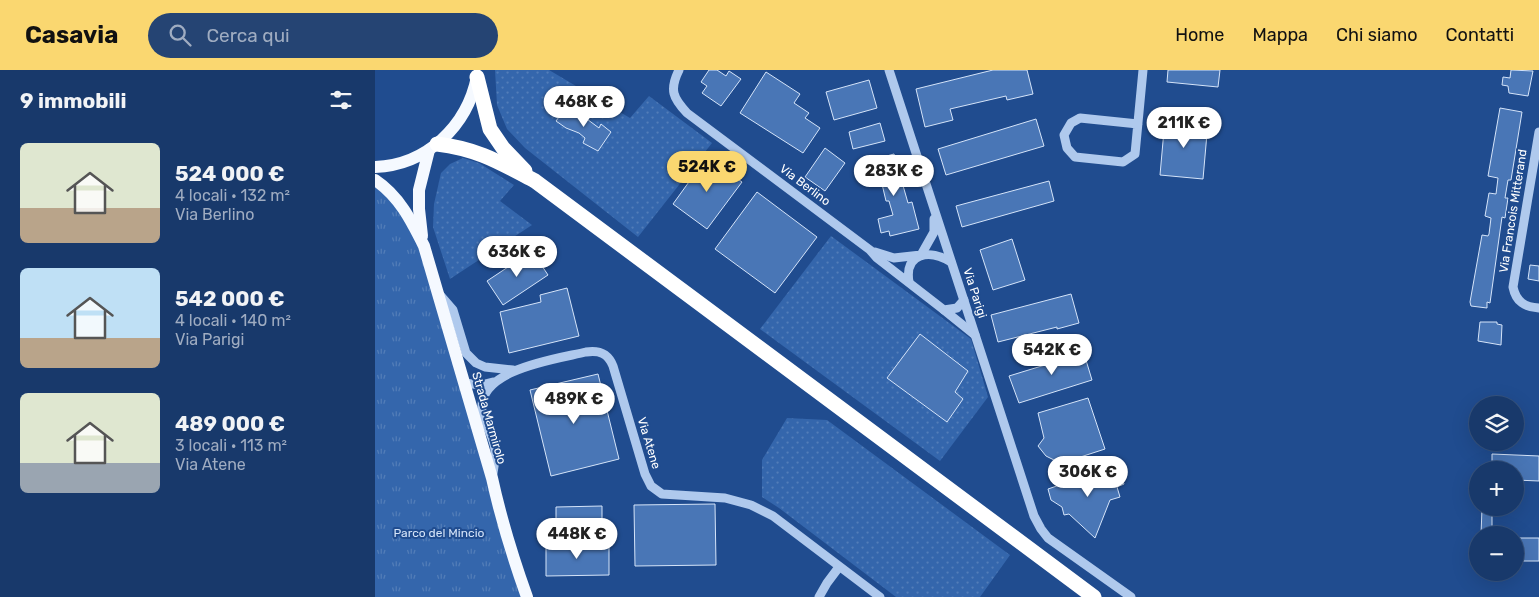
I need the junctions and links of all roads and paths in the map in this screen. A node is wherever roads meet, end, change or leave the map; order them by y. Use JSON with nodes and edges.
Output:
{"nodes":[{"id":1,"x":679,"y":70,"type":"edge"},
{"id":2,"x":889,"y":70,"type":"edge"},
{"id":3,"x":1143,"y":70,"type":"edge"},
{"id":4,"x":478,"y":74,"type":"edge"},
{"id":5,"x":1138,"y":124,"type":"junction"},
{"id":6,"x":1539,"y":132,"type":"edge"},
{"id":7,"x":433,"y":147,"type":"junction"},
{"id":8,"x":375,"y":166,"type":"edge"},
{"id":9,"x":375,"y":180,"type":"edge"},
{"id":10,"x":535,"y":181,"type":"junction"},
{"id":11,"x":934,"y":211,"type":"junction"},
{"id":12,"x":423,"y":246,"type":"junction"},
{"id":13,"x":870,"y":250,"type":"junction"},
{"id":14,"x":921,"y":255,"type":"junction"},
{"id":15,"x":951,"y":262,"type":"junction"},
{"id":16,"x":909,"y":282,"type":"junction"},
{"id":17,"x":438,"y":292,"type":"junction"},
{"id":18,"x":964,"y":300,"type":"junction"},
{"id":19,"x":1539,"y":308,"type":"edge"},
{"id":20,"x":944,"y":310,"type":"junction"},
{"id":21,"x":976,"y":336,"type":"junction"},
{"id":22,"x":513,"y":370,"type":"junction"},
{"id":23,"x":494,"y":382,"type":"junction"},
{"id":24,"x":464,"y":383,"type":"junction"},
{"id":25,"x":492,"y":478,"type":"junction"},
{"id":26,"x":839,"y":567,"type":"junction"},
{"id":27,"x":527,"y":597,"type":"edge"},
{"id":28,"x":819,"y":597,"type":"edge"},
{"id":29,"x":880,"y":597,"type":"edge"},
{"id":30,"x":1094,"y":597,"type":"edge"},
{"id":31,"x":1131,"y":597,"type":"edge"}],
"edges":[{"from":1,"to":13,"type":"street","name":"Via Berlino"},
{"from":2,"to":11,"type":"street","name":"Via Parigi"},
{"from":3,"to":5,"type":"street"},
{"from":4,"to":7,"type":"main road"},
{"from":4,"to":10,"type":"highway"},
{"from":5,"to":5,"type":"street"},
{"from":6,"to":19,"type":"street","name":"Via Francois Mitterand"},
{"from":7,"to":8,"type":"main road"},
{"from":7,"to":10,"type":"highway"},
{"from":7,"to":12,"type":"main road","name":"Strada Marmirolo"},
{"from":9,"to":12,"type":"main road","name":"Strada Marmirolo"},
{"from":10,"to":30,"type":"highway"},
{"from":11,"to":14,"type":"street"},
{"from":11,"to":15,"type":"street","name":"Via Parigi"},
{"from":12,"to":17,"type":"main road","name":"Strada Marmirolo"},
{"from":13,"to":14,"type":"street"},
{"from":13,"to":16,"type":"street","name":"Via Berlino"},
{"from":14,"to":15,"type":"street"},
{"from":14,"to":16,"type":"street"},
{"from":15,"to":18,"type":"street","name":"Via Parigi"},
{"from":16,"to":20,"type":"street","name":"Via Berlino"},
{"from":17,"to":22,"type":"street","name":"Via Atene"},
{"from":17,"to":24,"type":"main road","name":"Strada Marmirolo"},
{"from":18,"to":20,"type":"street"},
{"from":18,"to":21,"type":"street","name":"Via Parigi"},
{"from":20,"to":21,"type":"street","name":"Via Berlino"},
{"from":21,"to":31,"type":"street","name":"Via Parigi"},
{"from":22,"to":23,"type":"street","name":"Via Atene"},
{"from":22,"to":26,"type":"street","name":"Via Atene"},
{"from":23,"to":24,"type":"street"},
{"from":23,"to":25,"type":"street"},
{"from":24,"to":25,"type":"main road","name":"Strada Marmirolo"},
{"from":25,"to":27,"type":"main road","name":"Strada Marmirolo"},
{"from":26,"to":28,"type":"street"},
{"from":26,"to":29,"type":"street","name":"Via Atene"}]}
